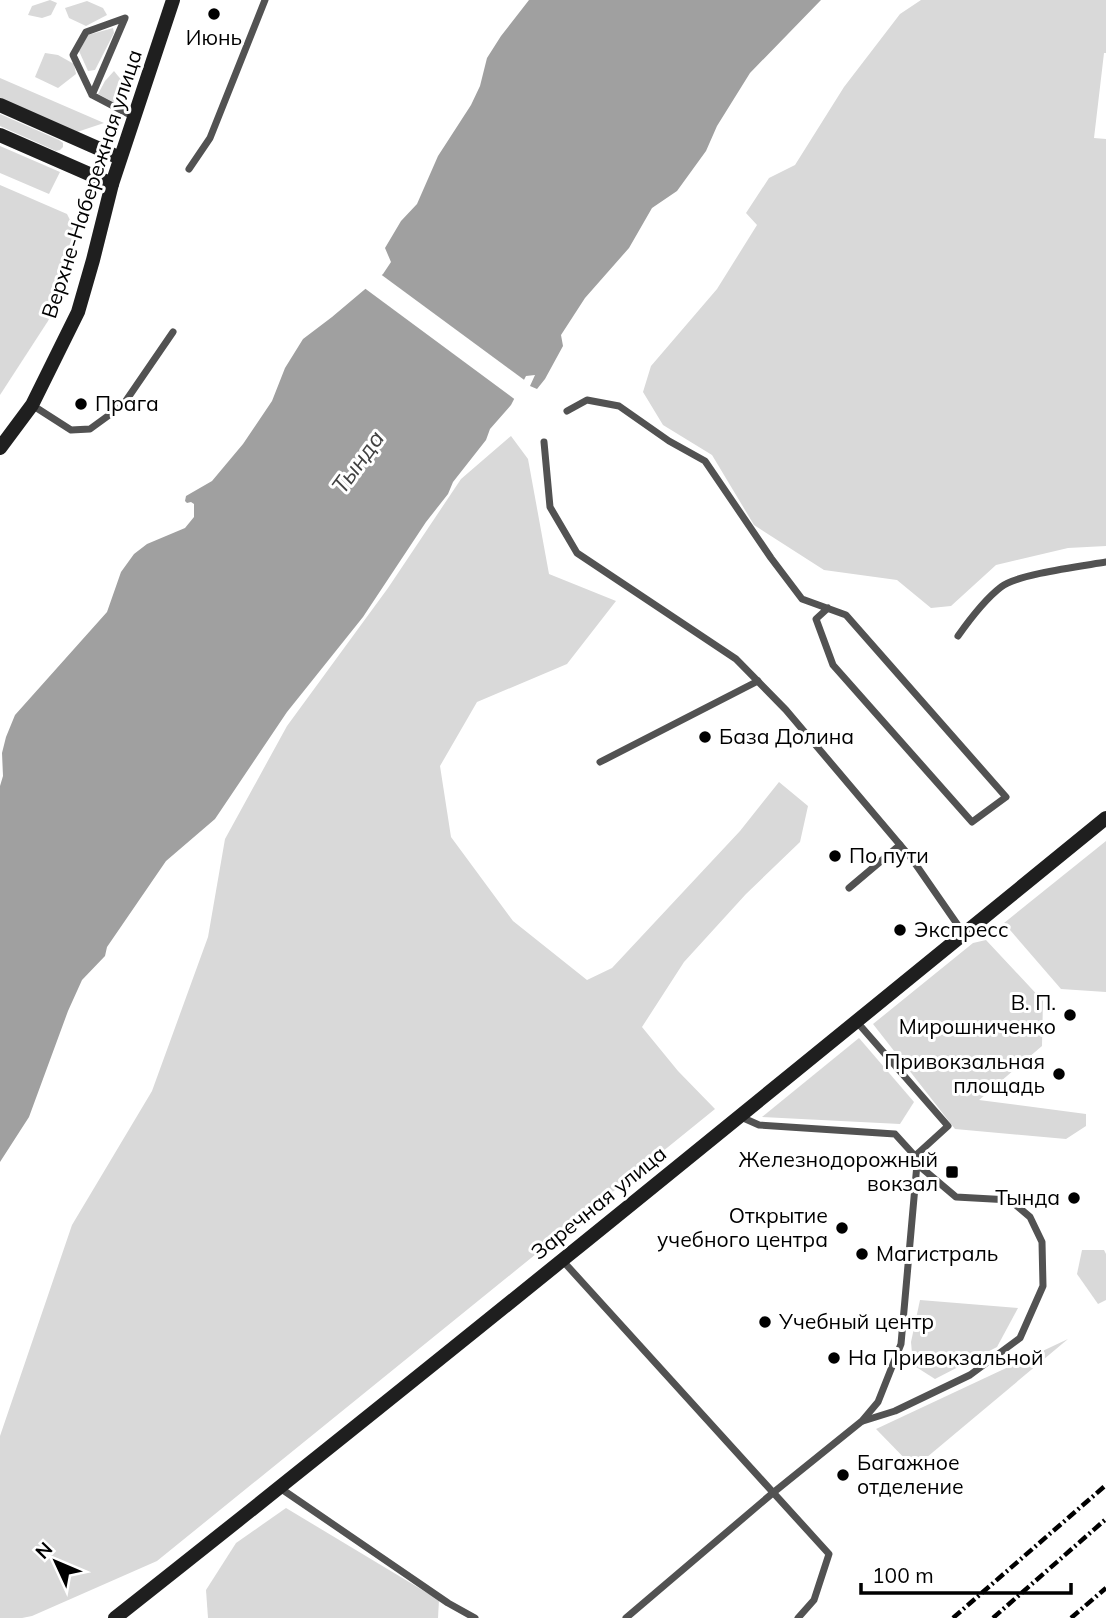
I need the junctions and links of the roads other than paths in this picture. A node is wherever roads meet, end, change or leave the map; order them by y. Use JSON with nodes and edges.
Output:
{"nodes":[{"id":1,"x":173,"y":0,"type":"edge"},
{"id":2,"x":265,"y":0,"type":"edge"},
{"id":3,"x":92,"y":96,"type":"junction"},
{"id":4,"x":0,"y":105,"type":"edge"},
{"id":5,"x":135,"y":117,"type":"junction"},
{"id":6,"x":0,"y":135,"type":"edge"},
{"id":7,"x":78,"y":140,"type":"junction"},
{"id":8,"x":120,"y":158,"type":"junction"},
{"id":9,"x":66,"y":164,"type":"junction"},
{"id":10,"x":189,"y":169,"type":"dead end"},
{"id":11,"x":112,"y":184,"type":"junction"},
{"id":12,"x":173,"y":332,"type":"dead end"},
{"id":13,"x":32,"y":405,"type":"junction"},
{"id":14,"x":567,"y":411,"type":"dead end"},
{"id":15,"x":544,"y":442,"type":"dead end"},
{"id":16,"x":0,"y":448,"type":"edge"},
{"id":17,"x":1106,"y":562,"type":"edge"},
{"id":18,"x":828,"y":608,"type":"junction"},
{"id":19,"x":958,"y":636,"type":"dead end"},
{"id":20,"x":758,"y":681,"type":"junction"},
{"id":21,"x":600,"y":762,"type":"dead end"},
{"id":22,"x":1106,"y":818,"type":"edge"},
{"id":23,"x":901,"y":845,"type":"junction"},
{"id":24,"x":849,"y":888,"type":"dead end"},
{"id":25,"x":964,"y":934,"type":"junction"},
{"id":26,"x":857,"y":1022,"type":"junction"},
{"id":27,"x":741,"y":1117,"type":"junction"},
{"id":28,"x":916,"y":1160,"type":"junction"},
{"id":29,"x":562,"y":1260,"type":"junction"},
{"id":30,"x":862,"y":1421,"type":"junction"},
{"id":31,"x":280,"y":1488,"type":"junction"},
{"id":32,"x":774,"y":1492,"type":"junction"},
{"id":33,"x":115,"y":1618,"type":"edge"},
{"id":34,"x":475,"y":1618,"type":"edge"},
{"id":35,"x":626,"y":1618,"type":"edge"},
{"id":36,"x":798,"y":1618,"type":"edge"}],
"edges":[{"from":1,"to":5,"type":"street","name":"Верхне-Набережная улица"},
{"from":2,"to":10,"type":"lane"},
{"from":3,"to":3,"type":"lane"},
{"from":3,"to":5,"type":"lane"},
{"from":4,"to":7,"type":"street"},
{"from":5,"to":8,"type":"street","name":"Верхне-Набережная улица"},
{"from":6,"to":9,"type":"street"},
{"from":7,"to":8,"type":"street"},
{"from":7,"to":9,"type":"street"},
{"from":8,"to":11,"type":"street","name":"Верхне-Набережная улица"},
{"from":9,"to":11,"type":"street"},
{"from":11,"to":13,"type":"street","name":"Верхне-Набережная улица"},
{"from":12,"to":13,"type":"lane"},
{"from":13,"to":16,"type":"street","name":"Верхне-Набережная улица"},
{"from":14,"to":18,"type":"lane"},
{"from":15,"to":20,"type":"lane"},
{"from":17,"to":19,"type":"lane"},
{"from":18,"to":18,"type":"lane"},
{"from":20,"to":21,"type":"lane"},
{"from":20,"to":23,"type":"lane"},
{"from":22,"to":25,"type":"street","name":"Заречная улица"},
{"from":23,"to":24,"type":"lane"},
{"from":23,"to":25,"type":"lane"},
{"from":25,"to":26,"type":"street","name":"Заречная улица"},
{"from":26,"to":27,"type":"street","name":"Заречная улица"},
{"from":26,"to":28,"type":"lane"},
{"from":27,"to":28,"type":"lane"},
{"from":27,"to":29,"type":"street","name":"Заречная улица"},
{"from":28,"to":30,"type":"lane"},
{"from":28,"to":30,"type":"lane"},
{"from":29,"to":31,"type":"street","name":"Заречная улица"},
{"from":29,"to":32,"type":"lane"},
{"from":30,"to":32,"type":"lane"},
{"from":31,"to":33,"type":"street","name":"Заречная улица"},
{"from":31,"to":34,"type":"lane"},
{"from":32,"to":35,"type":"lane"},
{"from":32,"to":36,"type":"lane"}]}
